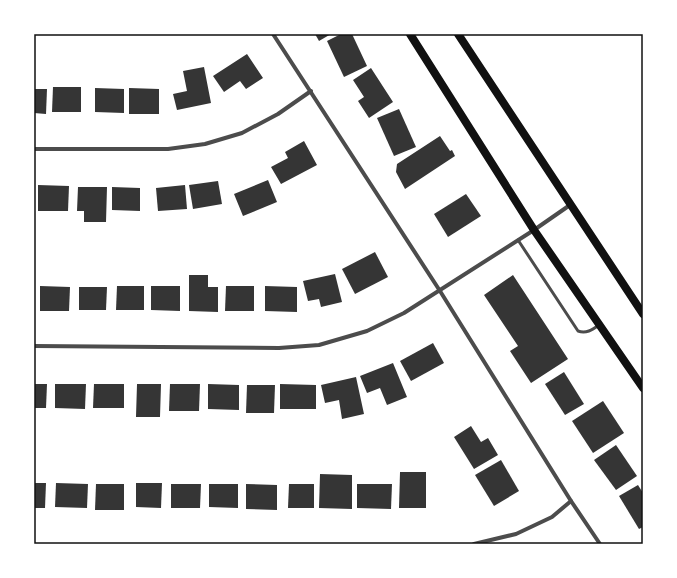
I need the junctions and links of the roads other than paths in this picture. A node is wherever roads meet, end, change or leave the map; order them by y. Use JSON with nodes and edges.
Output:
{"nodes":[{"id":1,"x":273,"y":34,"type":"edge"},
{"id":2,"x":410,"y":34,"type":"edge"},
{"id":3,"x":458,"y":34,"type":"edge"},
{"id":4,"x":311,"y":91,"type":"junction"},
{"id":5,"x":34,"y":148,"type":"edge"},
{"id":6,"x":570,"y":205,"type":"junction"},
{"id":7,"x":534,"y":230,"type":"junction"},
{"id":8,"x":518,"y":240,"type":"junction"},
{"id":9,"x":440,"y":291,"type":"junction"},
{"id":10,"x":643,"y":314,"type":"edge"},
{"id":11,"x":600,"y":325,"type":"junction"},
{"id":12,"x":34,"y":346,"type":"edge"},
{"id":13,"x":643,"y":388,"type":"edge"},
{"id":14,"x":571,"y":501,"type":"junction"},
{"id":15,"x":474,"y":544,"type":"edge"},
{"id":16,"x":600,"y":544,"type":"edge"}],
"edges":[{"from":1,"to":4,"type":"street"},
{"from":2,"to":7,"type":"main road"},
{"from":3,"to":6,"type":"main road"},
{"from":4,"to":5,"type":"street"},
{"from":4,"to":9,"type":"street"},
{"from":6,"to":7,"type":"street"},
{"from":6,"to":10,"type":"main road"},
{"from":7,"to":8,"type":"street"},
{"from":7,"to":11,"type":"main road"},
{"from":8,"to":9,"type":"street"},
{"from":8,"to":11,"type":"lane"},
{"from":9,"to":12,"type":"street"},
{"from":9,"to":14,"type":"street"},
{"from":11,"to":13,"type":"main road"},
{"from":14,"to":15,"type":"street"},
{"from":14,"to":16,"type":"street"}]}
